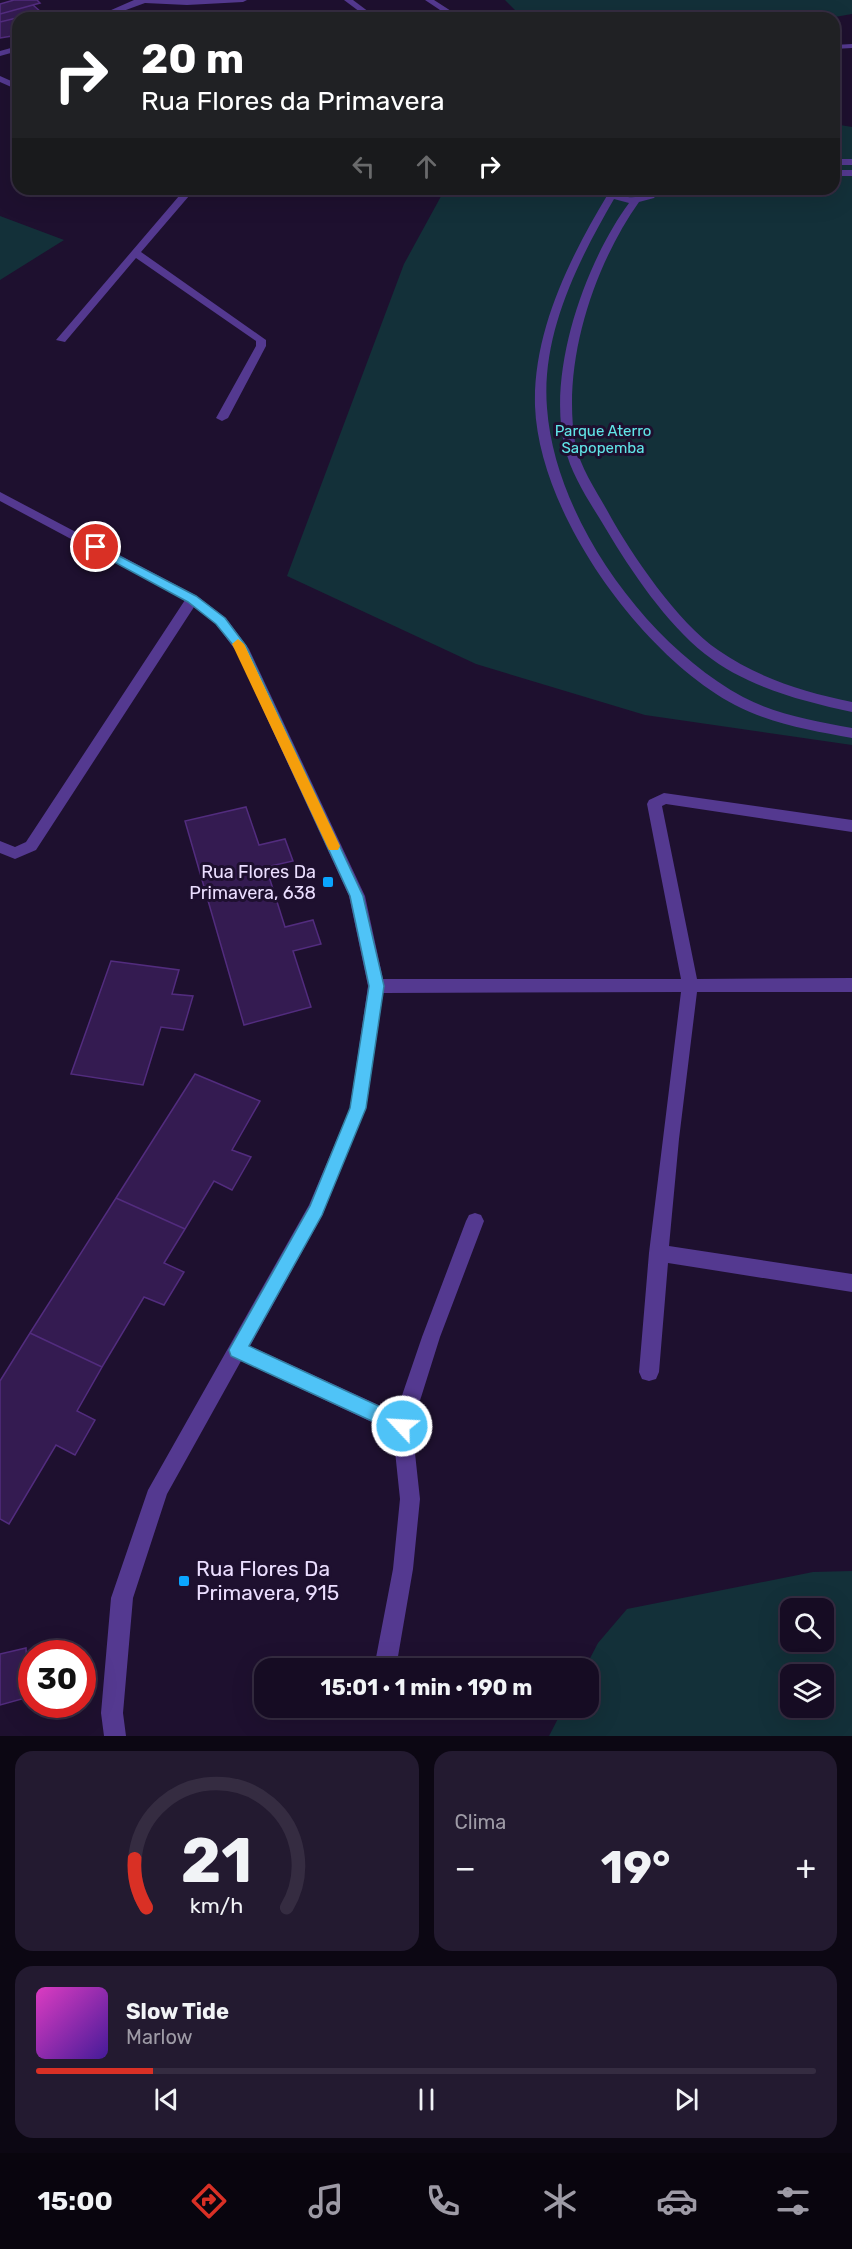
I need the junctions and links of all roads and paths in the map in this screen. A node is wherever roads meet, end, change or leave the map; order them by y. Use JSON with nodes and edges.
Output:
{"nodes":[{"id":1,"x":243,"y":0,"type":"edge"},
{"id":2,"x":348,"y":0,"type":"edge"},
{"id":3,"x":429,"y":0,"type":"edge"},
{"id":4,"x":140,"y":1,"type":"edge"},
{"id":5,"x":112,"y":12,"type":"edge"},
{"id":6,"x":365,"y":12,"type":"edge"},
{"id":7,"x":448,"y":12,"type":"edge"},
{"id":8,"x":185,"y":195,"type":"edge"},
{"id":9,"x":608,"y":195,"type":"edge"},
{"id":10,"x":620,"y":195,"type":"edge"},
{"id":11,"x":652,"y":195,"type":"edge"},
{"id":12,"x":636,"y":200,"type":"junction"},
{"id":13,"x":136,"y":254,"type":"junction"},
{"id":14,"x":61,"y":340,"type":"dead end"},
{"id":15,"x":222,"y":418,"type":"dead end"},
{"id":16,"x":0,"y":496,"type":"edge"},
{"id":17,"x":192,"y":599,"type":"junction"},
{"id":18,"x":852,"y":707,"type":"edge"},
{"id":19,"x":852,"y":733,"type":"edge"},
{"id":20,"x":852,"y":826,"type":"edge"},
{"id":21,"x":0,"y":848,"type":"edge"},
{"id":22,"x":690,"y":983,"type":"junction"},
{"id":23,"x":852,"y":985,"type":"edge"},
{"id":24,"x":376,"y":986,"type":"junction"},
{"id":25,"x":475,"y":1221,"type":"dead end"},
{"id":26,"x":658,"y":1253,"type":"junction"},
{"id":27,"x":852,"y":1283,"type":"edge"},
{"id":28,"x":237,"y":1350,"type":"junction"},
{"id":29,"x":649,"y":1372,"type":"dead end"},
{"id":30,"x":402,"y":1426,"type":"junction"},
{"id":31,"x":387,"y":1658,"type":"edge"},
{"id":32,"x":115,"y":1736,"type":"edge"}],
"edges":[{"from":1,"to":4,"type":"street"},
{"from":2,"to":6,"type":"street"},
{"from":3,"to":7,"type":"street"},
{"from":4,"to":5,"type":"street"},
{"from":8,"to":13,"type":"street"},
{"from":9,"to":19,"type":"street"},
{"from":10,"to":12,"type":"street"},
{"from":11,"to":12,"type":"street"},
{"from":12,"to":18,"type":"street"},
{"from":13,"to":14,"type":"street"},
{"from":13,"to":15,"type":"street"},
{"from":16,"to":17,"type":"street"},
{"from":17,"to":21,"type":"street"},
{"from":17,"to":24,"type":"street"},
{"from":20,"to":22,"type":"street"},
{"from":22,"to":23,"type":"street"},
{"from":22,"to":24,"type":"street"},
{"from":22,"to":26,"type":"street"},
{"from":24,"to":28,"type":"street"},
{"from":25,"to":30,"type":"street"},
{"from":26,"to":27,"type":"street"},
{"from":26,"to":29,"type":"street"},
{"from":28,"to":30,"type":"street"},
{"from":28,"to":32,"type":"street"},
{"from":30,"to":31,"type":"street"}]}
